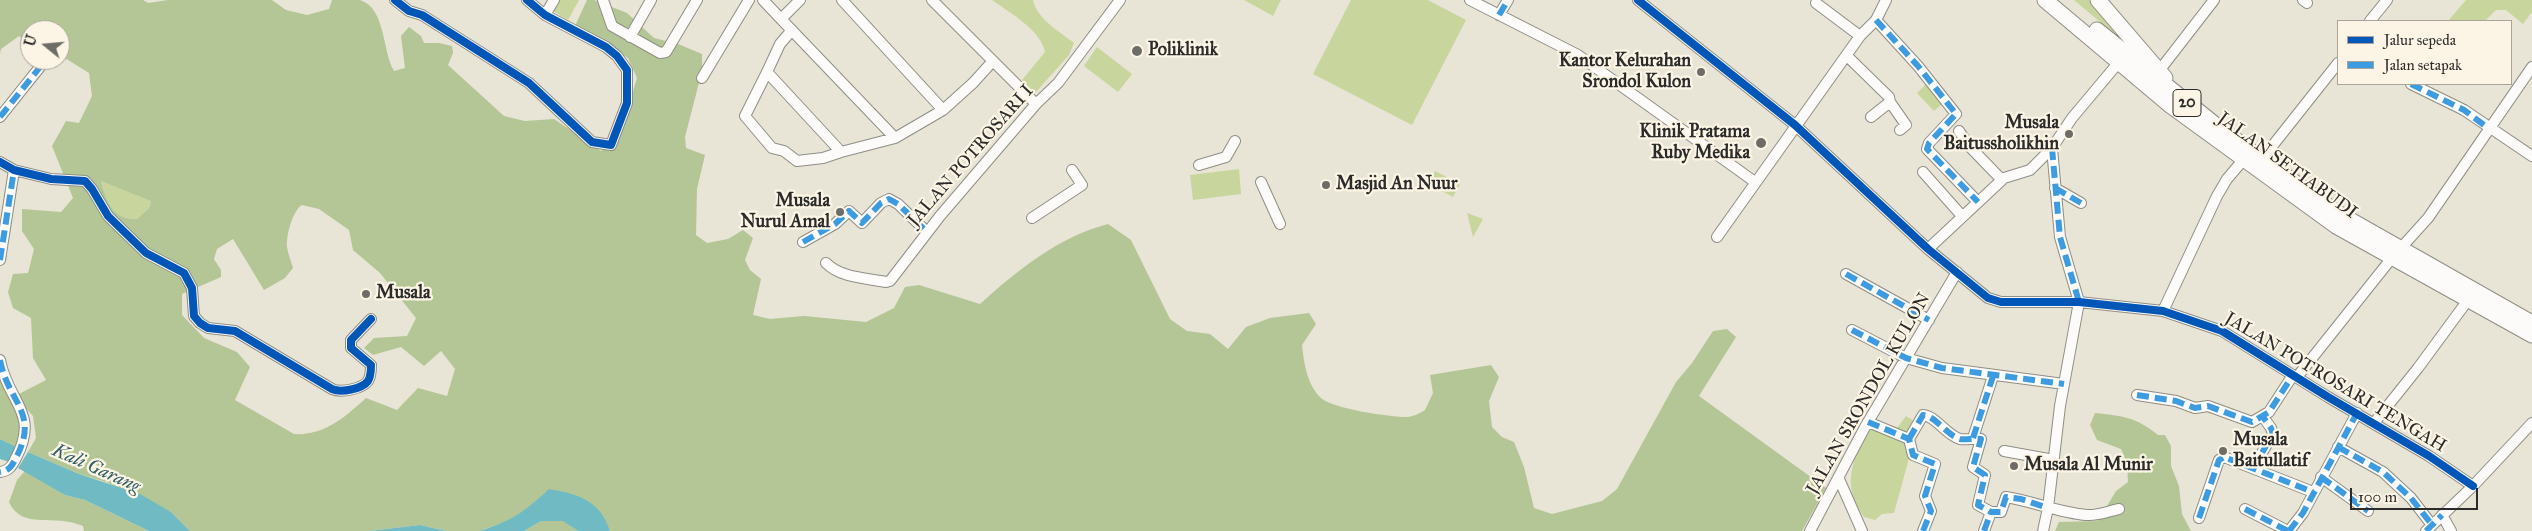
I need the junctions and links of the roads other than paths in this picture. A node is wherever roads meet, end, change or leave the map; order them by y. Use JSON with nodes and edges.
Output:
{"nodes":[{"id":1,"x":396,"y":0,"type":"edge"},
{"id":2,"x":527,"y":0,"type":"edge"},
{"id":3,"x":554,"y":0,"type":"edge"},
{"id":4,"x":603,"y":0,"type":"edge"},
{"id":5,"x":651,"y":0,"type":"edge"},
{"id":6,"x":697,"y":0,"type":"edge"},
{"id":7,"x":749,"y":0,"type":"edge"},
{"id":8,"x":763,"y":0,"type":"edge"},
{"id":9,"x":800,"y":0,"type":"edge"},
{"id":10,"x":842,"y":0,"type":"edge"},
{"id":11,"x":932,"y":0,"type":"edge"},
{"id":12,"x":1120,"y":0,"type":"edge"},
{"id":13,"x":1470,"y":0,"type":"edge"},
{"id":14,"x":1508,"y":0,"type":"edge"},
{"id":15,"x":1638,"y":0,"type":"edge"},
{"id":16,"x":1886,"y":0,"type":"edge"},
{"id":17,"x":2098,"y":0,"type":"edge"},
{"id":18,"x":2214,"y":0,"type":"edge"},
{"id":19,"x":2387,"y":0,"type":"edge"},
{"id":20,"x":2050,"y":1,"type":"edge"},
{"id":21,"x":1816,"y":3,"type":"dead end"},
{"id":22,"x":545,"y":15,"type":"junction"},
{"id":23,"x":1499,"y":15,"type":"junction"},
{"id":24,"x":781,"y":19,"type":"junction"},
{"id":25,"x":1876,"y":20,"type":"junction"},
{"id":26,"x":2371,"y":20,"type":"edge"},
{"id":27,"x":792,"y":30,"type":"junction"},
{"id":28,"x":1860,"y":36,"type":"junction"},
{"id":29,"x":630,"y":37,"type":"junction"},
{"id":30,"x":1847,"y":56,"type":"junction"},
{"id":31,"x":992,"y":62,"type":"junction"},
{"id":32,"x":2119,"y":62,"type":"junction"},
{"id":33,"x":2337,"y":64,"type":"edge"},
{"id":34,"x":2532,"y":67,"type":"edge"},
{"id":35,"x":38,"y":70,"type":"edge"},
{"id":36,"x":2159,"y":71,"type":"junction"},
{"id":37,"x":767,"y":72,"type":"junction"},
{"id":38,"x":702,"y":78,"type":"dead end"},
{"id":39,"x":2413,"y":85,"type":"edge"},
{"id":40,"x":2178,"y":96,"type":"junction"},
{"id":41,"x":1890,"y":102,"type":"junction"},
{"id":42,"x":1036,"y":104,"type":"junction"},
{"id":43,"x":943,"y":110,"type":"junction"},
{"id":44,"x":0,"y":116,"type":"edge"},
{"id":45,"x":1871,"y":117,"type":"dead end"},
{"id":46,"x":1795,"y":125,"type":"junction"},
{"id":47,"x":1903,"y":127,"type":"dead end"},
{"id":48,"x":2488,"y":128,"type":"junction"},
{"id":49,"x":1959,"y":132,"type":"dead end"},
{"id":50,"x":894,"y":138,"type":"junction"},
{"id":51,"x":1235,"y":141,"type":"dead end"},
{"id":52,"x":2052,"y":148,"type":"junction"},
{"id":53,"x":841,"y":152,"type":"junction"},
{"id":54,"x":2532,"y":156,"type":"edge"},
{"id":55,"x":2244,"y":159,"type":"junction"},
{"id":56,"x":2262,"y":159,"type":"junction"},
{"id":57,"x":0,"y":162,"type":"edge"},
{"id":58,"x":1199,"y":166,"type":"dead end"},
{"id":59,"x":14,"y":170,"type":"junction"},
{"id":60,"x":1072,"y":170,"type":"dead end"},
{"id":61,"x":1923,"y":172,"type":"dead end"},
{"id":62,"x":2002,"y":180,"type":"junction"},
{"id":63,"x":1261,"y":182,"type":"dead end"},
{"id":64,"x":1755,"y":182,"type":"junction"},
{"id":65,"x":2055,"y":188,"type":"junction"},
{"id":66,"x":1978,"y":202,"type":"junction"},
{"id":67,"x":2081,"y":203,"type":"dead end"},
{"id":68,"x":1962,"y":216,"type":"junction"},
{"id":69,"x":1032,"y":218,"type":"dead end"},
{"id":70,"x":1280,"y":224,"type":"dead end"},
{"id":71,"x":927,"y":232,"type":"junction"},
{"id":72,"x":1717,"y":238,"type":"dead end"},
{"id":73,"x":803,"y":242,"type":"dead end"},
{"id":74,"x":1928,"y":249,"type":"junction"},
{"id":75,"x":2396,"y":254,"type":"junction"},
{"id":76,"x":0,"y":260,"type":"edge"},
{"id":77,"x":826,"y":262,"type":"dead end"},
{"id":78,"x":1957,"y":272,"type":"junction"},
{"id":79,"x":1846,"y":274,"type":"dead end"},
{"id":80,"x":2468,"y":300,"type":"junction"},
{"id":81,"x":2079,"y":302,"type":"junction"},
{"id":82,"x":2163,"y":311,"type":"junction"},
{"id":83,"x":371,"y":319,"type":"dead end"},
{"id":84,"x":1929,"y":320,"type":"junction"},
{"id":85,"x":2532,"y":323,"type":"edge"},
{"id":86,"x":1852,"y":330,"type":"dead end"},
{"id":87,"x":2532,"y":335,"type":"edge"},
{"id":88,"x":1906,"y":358,"type":"junction"},
{"id":89,"x":0,"y":360,"type":"edge"},
{"id":90,"x":1993,"y":376,"type":"junction"},
{"id":91,"x":2295,"y":376,"type":"junction"},
{"id":92,"x":2064,"y":384,"type":"junction"},
{"id":93,"x":2137,"y":395,"type":"dead end"},
{"id":94,"x":2356,"y":413,"type":"junction"},
{"id":95,"x":2263,"y":417,"type":"junction"},
{"id":96,"x":1868,"y":422,"type":"junction"},
{"id":97,"x":2374,"y":423,"type":"junction"},
{"id":98,"x":2532,"y":423,"type":"edge"},
{"id":99,"x":1973,"y":438,"type":"junction"},
{"id":100,"x":1909,"y":439,"type":"junction"},
{"id":101,"x":2338,"y":447,"type":"junction"},
{"id":102,"x":2004,"y":451,"type":"dead end"},
{"id":103,"x":2054,"y":460,"type":"junction"},
{"id":104,"x":2253,"y":468,"type":"junction"},
{"id":105,"x":0,"y":472,"type":"edge"},
{"id":106,"x":2322,"y":477,"type":"junction"},
{"id":107,"x":1839,"y":478,"type":"junction"},
{"id":108,"x":2473,"y":486,"type":"junction"},
{"id":109,"x":2313,"y":492,"type":"junction"},
{"id":110,"x":2048,"y":508,"type":"junction"},
{"id":111,"x":2118,"y":509,"type":"dead end"},
{"id":112,"x":2244,"y":509,"type":"dead end"},
{"id":113,"x":2368,"y":511,"type":"dead end"},
{"id":114,"x":1991,"y":512,"type":"junction"},
{"id":115,"x":2442,"y":515,"type":"junction"},
{"id":116,"x":2199,"y":518,"type":"dead end"},
{"id":117,"x":2429,"y":528,"type":"edge"},
{"id":118,"x":1810,"y":531,"type":"edge"},
{"id":119,"x":1862,"y":531,"type":"edge"},
{"id":120,"x":1923,"y":531,"type":"edge"},
{"id":121,"x":1984,"y":531,"type":"edge"},
{"id":122,"x":2043,"y":531,"type":"edge"},
{"id":123,"x":2288,"y":531,"type":"edge"},
{"id":124,"x":2451,"y":531,"type":"edge"}],
"edges":[{"from":1,"to":22,"type":"street"},
{"from":2,"to":22,"type":"street"},
{"from":3,"to":22,"type":"street"},
{"from":4,"to":29,"type":"street"},
{"from":5,"to":29,"type":"street"},
{"from":6,"to":29,"type":"street"},
{"from":7,"to":38,"type":"street"},
{"from":8,"to":24,"type":"street"},
{"from":9,"to":24,"type":"street"},
{"from":10,"to":43,"type":"street"},
{"from":11,"to":31,"type":"street"},
{"from":12,"to":42,"type":"street","name":"JALAN POTROSARI I"},
{"from":13,"to":23,"type":"street"},
{"from":14,"to":23,"type":"street"},
{"from":15,"to":46,"type":"street","name":"JALAN POTROSARI TENGAH"},
{"from":16,"to":25,"type":"street"},
{"from":17,"to":36,"type":"highway"},
{"from":18,"to":36,"type":"street"},
{"from":19,"to":26,"type":"street"},
{"from":20,"to":32,"type":"highway","name":"JALAN SETIABUDI","number":"20"},
{"from":20,"to":40,"type":"highway","name":"JALAN SETIABUDI","number":"20"},
{"from":21,"to":28,"type":"street"},
{"from":23,"to":64,"type":"street"},
{"from":24,"to":27,"type":"street"},
{"from":25,"to":28,"type":"street"},
{"from":25,"to":66,"type":"street"},
{"from":27,"to":37,"type":"street"},
{"from":27,"to":50,"type":"street"},
{"from":28,"to":30,"type":"street"},
{"from":30,"to":41,"type":"street"},
{"from":30,"to":46,"type":"street"},
{"from":31,"to":42,"type":"street"},
{"from":31,"to":43,"type":"street"},
{"from":32,"to":52,"type":"street"},
{"from":32,"to":55,"type":"highway","name":"JALAN SETIABUDI","number":"20"},
{"from":33,"to":56,"type":"street"},
{"from":34,"to":48,"type":"street"},
{"from":35,"to":44,"type":"street"},
{"from":36,"to":40,"type":"highway"},
{"from":37,"to":53,"type":"street"},
{"from":37,"to":53,"type":"street"},
{"from":39,"to":48,"type":"street"},
{"from":40,"to":56,"type":"highway","name":"JALAN SETIABUDI","number":"20"},
{"from":41,"to":45,"type":"street"},
{"from":41,"to":47,"type":"street"},
{"from":42,"to":71,"type":"street","name":"JALAN POTROSARI I"},
{"from":43,"to":50,"type":"street"},
{"from":46,"to":64,"type":"street"},
{"from":46,"to":74,"type":"street","name":"JALAN POTROSARI TENGAH"},
{"from":48,"to":54,"type":"street"},
{"from":48,"to":75,"type":"street"},
{"from":49,"to":62,"type":"street"},
{"from":50,"to":53,"type":"street"},
{"from":51,"to":58,"type":"street"},
{"from":52,"to":62,"type":"street"},
{"from":52,"to":65,"type":"street"},
{"from":55,"to":75,"type":"highway","name":"JALAN SETIABUDI","number":"20"},
{"from":55,"to":82,"type":"street"},
{"from":56,"to":75,"type":"highway","name":"JALAN SETIABUDI","number":"20"},
{"from":57,"to":59,"type":"street"},
{"from":59,"to":76,"type":"street"},
{"from":59,"to":83,"type":"street"},
{"from":60,"to":69,"type":"street"},
{"from":61,"to":68,"type":"street"},
{"from":62,"to":66,"type":"street"},
{"from":63,"to":70,"type":"street"},
{"from":64,"to":72,"type":"street"},
{"from":65,"to":67,"type":"street"},
{"from":65,"to":81,"type":"street"},
{"from":66,"to":68,"type":"street"},
{"from":68,"to":74,"type":"street"},
{"from":71,"to":73,"type":"street"},
{"from":71,"to":77,"type":"street","name":"JALAN POTROSARI I"},
{"from":74,"to":78,"type":"street","name":"JALAN POTROSARI TENGAH"},
{"from":75,"to":80,"type":"highway","number":"20"},
{"from":75,"to":85,"type":"highway","number":"20"},
{"from":75,"to":91,"type":"street"},
{"from":78,"to":81,"type":"street","name":"JALAN POTROSARI TENGAH"},
{"from":78,"to":84,"type":"street","name":"JALAN SRONDOL KULON"},
{"from":79,"to":84,"type":"street"},
{"from":80,"to":87,"type":"highway","number":"20"},
{"from":80,"to":97,"type":"street"},
{"from":81,"to":82,"type":"street","name":"JALAN POTROSARI TENGAH"},
{"from":81,"to":92,"type":"street"},
{"from":82,"to":91,"type":"street","name":"JALAN POTROSARI TENGAH"},
{"from":84,"to":88,"type":"street","name":"JALAN SRONDOL KULON"},
{"from":86,"to":88,"type":"street"},
{"from":88,"to":90,"type":"street"},
{"from":88,"to":96,"type":"street","name":"JALAN SRONDOL KULON"},
{"from":89,"to":105,"type":"street"},
{"from":90,"to":92,"type":"street"},
{"from":90,"to":99,"type":"street"},
{"from":91,"to":94,"type":"street","name":"JALAN POTROSARI TENGAH"},
{"from":91,"to":95,"type":"street"},
{"from":92,"to":103,"type":"street"},
{"from":93,"to":95,"type":"street"},
{"from":94,"to":97,"type":"street","name":"JALAN POTROSARI TENGAH"},
{"from":94,"to":101,"type":"street"},
{"from":95,"to":104,"type":"street"},
{"from":96,"to":100,"type":"street"},
{"from":96,"to":107,"type":"street","name":"JALAN SRONDOL KULON"},
{"from":97,"to":108,"type":"street","name":"JALAN POTROSARI TENGAH"},
{"from":98,"to":108,"type":"street"},
{"from":99,"to":100,"type":"street"},
{"from":99,"to":114,"type":"street"},
{"from":100,"to":120,"type":"street"},
{"from":101,"to":106,"type":"street"},
{"from":101,"to":117,"type":"street"},
{"from":102,"to":103,"type":"street"},
{"from":103,"to":110,"type":"street"},
{"from":104,"to":109,"type":"street"},
{"from":104,"to":116,"type":"street"},
{"from":106,"to":109,"type":"street"},
{"from":106,"to":113,"type":"street"},
{"from":107,"to":118,"type":"street","name":"JALAN SRONDOL KULON"},
{"from":107,"to":119,"type":"street"},
{"from":108,"to":115,"type":"street"},
{"from":109,"to":123,"type":"street"},
{"from":110,"to":111,"type":"street"},
{"from":110,"to":114,"type":"street"},
{"from":110,"to":122,"type":"street"},
{"from":112,"to":123,"type":"street"},
{"from":114,"to":121,"type":"street"},
{"from":115,"to":117,"type":"street"},
{"from":115,"to":124,"type":"street"}]}
